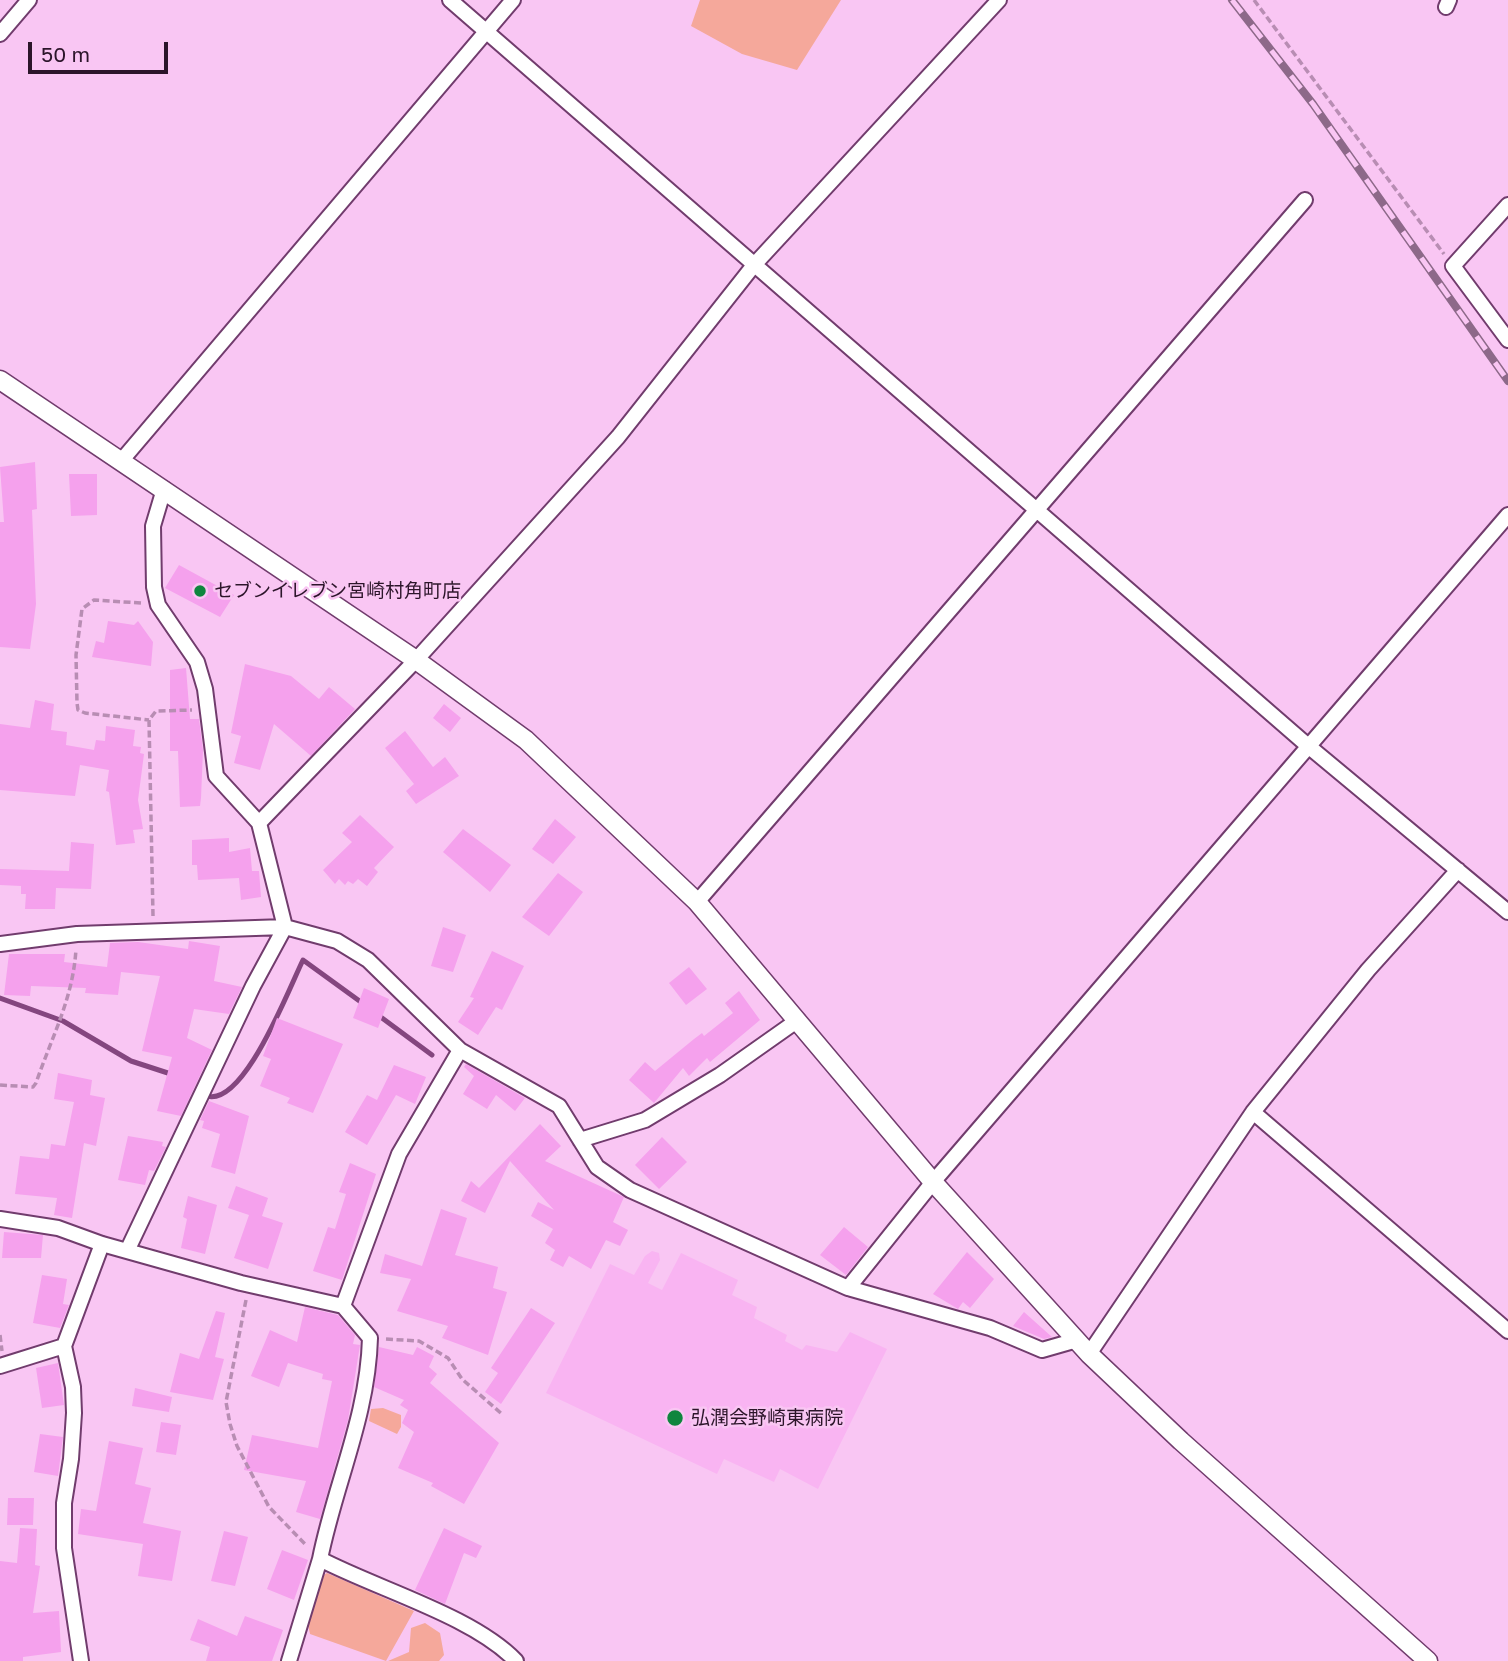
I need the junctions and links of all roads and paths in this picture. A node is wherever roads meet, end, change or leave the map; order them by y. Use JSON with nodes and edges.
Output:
{"nodes":[{"id":1,"x":29,"y":0,"type":"edge"},
{"id":2,"x":450,"y":0,"type":"edge"},
{"id":3,"x":513,"y":0,"type":"edge"},
{"id":4,"x":999,"y":0,"type":"edge"},
{"id":5,"x":1254,"y":0,"type":"edge"},
{"id":6,"x":486,"y":32,"type":"junction"},
{"id":7,"x":0,"y":34,"type":"edge"},
{"id":8,"x":1305,"y":200,"type":"dead end"},
{"id":9,"x":1508,"y":205,"type":"edge"},
{"id":10,"x":754,"y":265,"type":"junction"},
{"id":11,"x":1453,"y":266,"type":"junction"},
{"id":12,"x":1508,"y":340,"type":"edge"},
{"id":13,"x":0,"y":380,"type":"edge"},
{"id":14,"x":122,"y":460,"type":"junction"},
{"id":15,"x":164,"y":489,"type":"junction"},
{"id":16,"x":1036,"y":508,"type":"junction"},
{"id":17,"x":1508,"y":515,"type":"edge"},
{"id":18,"x":158,"y":604,"type":"junction"},
{"id":19,"x":416,"y":660,"type":"junction"},
{"id":20,"x":208,"y":709,"type":"junction"},
{"id":21,"x":149,"y":720,"type":"junction"},
{"id":22,"x":1307,"y":745,"type":"junction"},
{"id":23,"x":259,"y":823,"type":"junction"},
{"id":24,"x":1458,"y":870,"type":"junction"},
{"id":25,"x":697,"y":902,"type":"junction"},
{"id":26,"x":1508,"y":912,"type":"edge"},
{"id":27,"x":285,"y":927,"type":"junction"},
{"id":28,"x":153,"y":932,"type":"junction"},
{"id":29,"x":77,"y":934,"type":"junction"},
{"id":30,"x":0,"y":943,"type":"edge"},
{"id":31,"x":798,"y":1020,"type":"junction"},
{"id":32,"x":460,"y":1050,"type":"junction"},
{"id":33,"x":0,"y":1086,"type":"edge"},
{"id":34,"x":1253,"y":1112,"type":"junction"},
{"id":35,"x":580,"y":1140,"type":"junction"},
{"id":36,"x":933,"y":1182,"type":"junction"},
{"id":37,"x":0,"y":1219,"type":"edge"},
{"id":38,"x":102,"y":1244,"type":"junction"},
{"id":39,"x":128,"y":1250,"type":"junction"},
{"id":40,"x":249,"y":1284,"type":"junction"},
{"id":41,"x":848,"y":1288,"type":"junction"},
{"id":42,"x":343,"y":1306,"type":"junction"},
{"id":43,"x":1508,"y":1331,"type":"edge"},
{"id":44,"x":370,"y":1340,"type":"junction"},
{"id":45,"x":64,"y":1346,"type":"junction"},
{"id":46,"x":1083,"y":1347,"type":"junction"},
{"id":47,"x":0,"y":1366,"type":"edge"},
{"id":48,"x":503,"y":1415,"type":"dead end"},
{"id":49,"x":320,"y":1559,"type":"junction"},
{"id":50,"x":519,"y":1660,"type":"edge"},
{"id":51,"x":81,"y":1661,"type":"edge"},
{"id":52,"x":289,"y":1661,"type":"edge"},
{"id":53,"x":1428,"y":1661,"type":"edge"}],
"edges":[{"from":1,"to":7,"type":"street"},
{"from":2,"to":6,"type":"street"},
{"from":3,"to":6,"type":"street"},
{"from":4,"to":10,"type":"street"},
{"from":5,"to":11,"type":"path"},
{"from":6,"to":10,"type":"street"},
{"from":6,"to":14,"type":"street"},
{"from":8,"to":16,"type":"street"},
{"from":9,"to":11,"type":"street"},
{"from":10,"to":16,"type":"street"},
{"from":10,"to":19,"type":"street"},
{"from":11,"to":12,"type":"street"},
{"from":13,"to":14,"type":"street"},
{"from":14,"to":15,"type":"street"},
{"from":15,"to":18,"type":"street"},
{"from":15,"to":19,"type":"street"},
{"from":16,"to":22,"type":"street"},
{"from":16,"to":25,"type":"street"},
{"from":17,"to":22,"type":"street"},
{"from":18,"to":20,"type":"street"},
{"from":18,"to":21,"type":"path"},
{"from":19,"to":23,"type":"street"},
{"from":19,"to":25,"type":"street"},
{"from":20,"to":21,"type":"path"},
{"from":20,"to":23,"type":"street"},
{"from":21,"to":28,"type":"path"},
{"from":22,"to":24,"type":"street"},
{"from":22,"to":36,"type":"street"},
{"from":23,"to":27,"type":"street"},
{"from":24,"to":26,"type":"street"},
{"from":24,"to":34,"type":"street"},
{"from":25,"to":31,"type":"street"},
{"from":27,"to":28,"type":"street"},
{"from":27,"to":32,"type":"street"},
{"from":27,"to":39,"type":"street"},
{"from":28,"to":29,"type":"street"},
{"from":29,"to":30,"type":"street"},
{"from":29,"to":33,"type":"path"},
{"from":31,"to":35,"type":"street"},
{"from":31,"to":36,"type":"street"},
{"from":32,"to":35,"type":"street"},
{"from":32,"to":42,"type":"street"},
{"from":34,"to":43,"type":"street"},
{"from":34,"to":46,"type":"street"},
{"from":35,"to":41,"type":"street"},
{"from":36,"to":41,"type":"street"},
{"from":36,"to":46,"type":"street"},
{"from":37,"to":38,"type":"street"},
{"from":38,"to":39,"type":"street"},
{"from":38,"to":45,"type":"street"},
{"from":39,"to":40,"type":"street"},
{"from":40,"to":42,"type":"street"},
{"from":40,"to":49,"type":"path"},
{"from":41,"to":46,"type":"street"},
{"from":42,"to":44,"type":"street"},
{"from":44,"to":48,"type":"path"},
{"from":44,"to":49,"type":"street"},
{"from":45,"to":47,"type":"street"},
{"from":45,"to":51,"type":"street"},
{"from":46,"to":53,"type":"street"},
{"from":49,"to":50,"type":"street"},
{"from":49,"to":52,"type":"street"}]}
